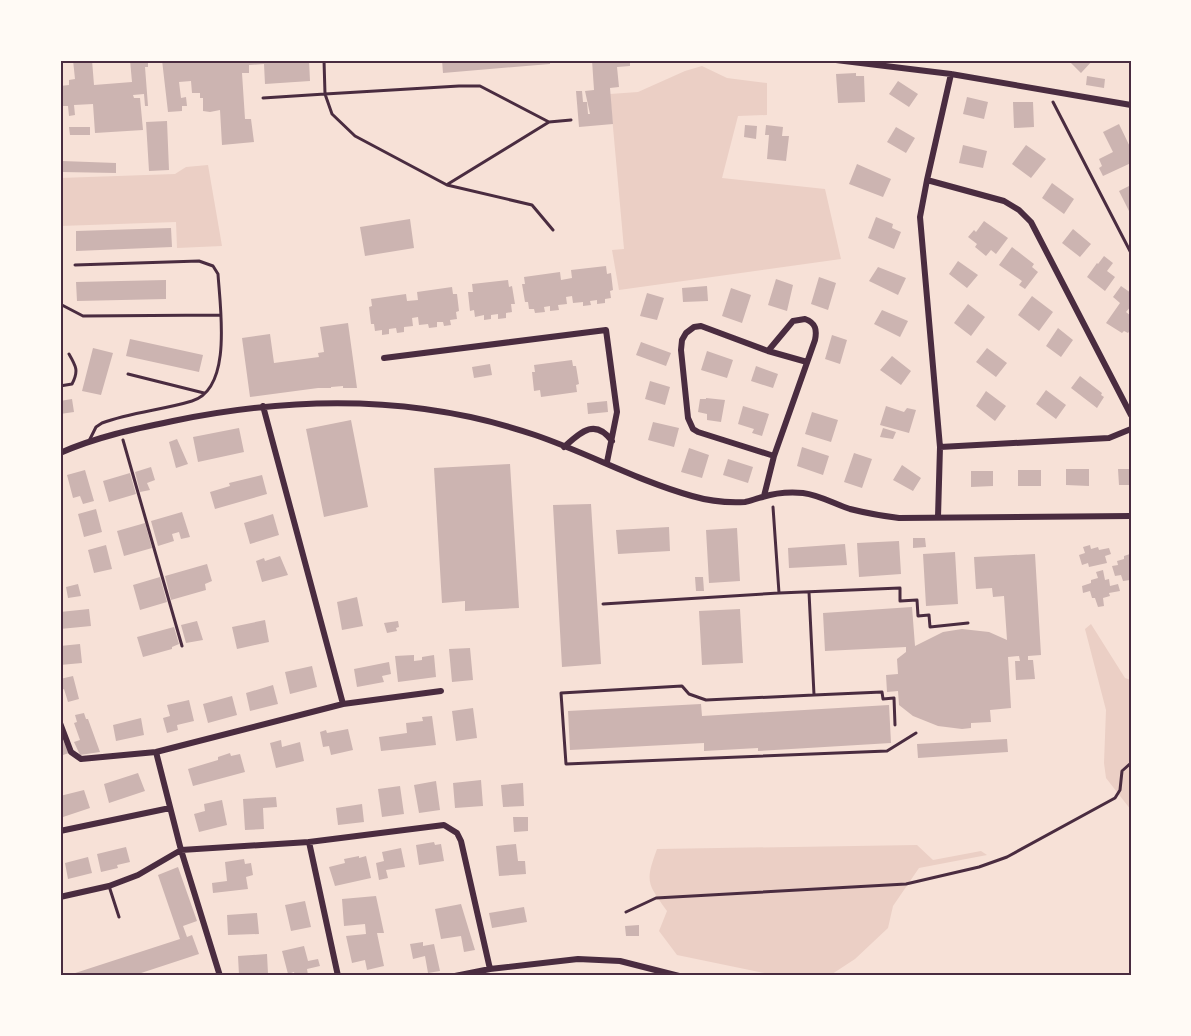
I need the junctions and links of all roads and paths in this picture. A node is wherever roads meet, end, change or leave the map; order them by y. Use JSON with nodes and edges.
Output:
{"nodes":[{"id":1,"x":324,"y":60,"type":"edge"},
{"id":2,"x":836,"y":60,"type":"edge"},
{"id":3,"x":951,"y":74,"type":"junction"},
{"id":4,"x":1047,"y":90,"type":"junction"},
{"id":5,"x":325,"y":94,"type":"junction"},
{"id":6,"x":263,"y":98,"type":"dead end"},
{"id":7,"x":1131,"y":105,"type":"edge"},
{"id":8,"x":572,"y":120,"type":"dead end"},
{"id":9,"x":549,"y":122,"type":"junction"},
{"id":10,"x":927,"y":180,"type":"junction"},
{"id":11,"x":447,"y":185,"type":"junction"},
{"id":12,"x":553,"y":230,"type":"dead end"},
{"id":13,"x":1131,"y":254,"type":"edge"},
{"id":14,"x":75,"y":265,"type":"dead end"},
{"id":15,"x":60,"y":304,"type":"edge"},
{"id":16,"x":220,"y":315,"type":"junction"},
{"id":17,"x":768,"y":351,"type":"junction"},
{"id":18,"x":69,"y":354,"type":"dead end"},
{"id":19,"x":384,"y":358,"type":"dead end"},
{"id":20,"x":807,"y":362,"type":"junction"},
{"id":21,"x":128,"y":374,"type":"dead end"},
{"id":22,"x":60,"y":386,"type":"edge"},
{"id":23,"x":206,"y":393,"type":"junction"},
{"id":24,"x":263,"y":406,"type":"junction"},
{"id":25,"x":1131,"y":415,"type":"edge"},
{"id":26,"x":1131,"y":429,"type":"edge"},
{"id":27,"x":121,"y":432,"type":"junction"},
{"id":28,"x":612,"y":441,"type":"junction"},
{"id":29,"x":88,"y":442,"type":"junction"},
{"id":30,"x":564,"y":447,"type":"junction"},
{"id":31,"x":940,"y":447,"type":"junction"},
{"id":32,"x":60,"y":453,"type":"edge"},
{"id":33,"x":774,"y":456,"type":"junction"},
{"id":34,"x":607,"y":462,"type":"junction"},
{"id":35,"x":764,"y":496,"type":"junction"},
{"id":36,"x":773,"y":507,"type":"dead end"},
{"id":37,"x":1131,"y":516,"type":"edge"},
{"id":38,"x":939,"y":517,"type":"junction"},
{"id":39,"x":809,"y":592,"type":"junction"},
{"id":40,"x":779,"y":593,"type":"junction"},
{"id":41,"x":603,"y":604,"type":"dead end"},
{"id":42,"x":968,"y":623,"type":"dead end"},
{"id":43,"x":182,"y":646,"type":"dead end"},
{"id":44,"x":441,"y":691,"type":"dead end"},
{"id":45,"x":814,"y":695,"type":"junction"},
{"id":46,"x":343,"y":704,"type":"junction"},
{"id":47,"x":60,"y":723,"type":"edge"},
{"id":48,"x":895,"y":724,"type":"dead end"},
{"id":49,"x":916,"y":733,"type":"dead end"},
{"id":50,"x":156,"y":752,"type":"junction"},
{"id":51,"x":1131,"y":763,"type":"edge"},
{"id":52,"x":170,"y":808,"type":"junction"},
{"id":53,"x":60,"y":831,"type":"edge"},
{"id":54,"x":309,"y":842,"type":"junction"},
{"id":55,"x":181,"y":850,"type":"junction"},
{"id":56,"x":109,"y":886,"type":"junction"},
{"id":57,"x":60,"y":897,"type":"edge"},
{"id":58,"x":626,"y":912,"type":"dead end"},
{"id":59,"x":119,"y":916,"type":"dead end"},
{"id":60,"x":490,"y":969,"type":"junction"},
{"id":61,"x":220,"y":976,"type":"edge"},
{"id":62,"x":338,"y":976,"type":"edge"},
{"id":63,"x":455,"y":976,"type":"edge"},
{"id":64,"x":679,"y":976,"type":"edge"},
{"id":65,"x":1035,"y":976,"type":"edge"},
{"id":66,"x":1072,"y":976,"type":"edge"}],
"edges":[{"from":1,"to":5,"type":"path"},
{"from":2,"to":3,"type":"street"},
{"from":3,"to":4,"type":"street"},
{"from":3,"to":10,"type":"street"},
{"from":4,"to":7,"type":"street"},
{"from":4,"to":13,"type":"path"},
{"from":5,"to":6,"type":"path"},
{"from":5,"to":9,"type":"path"},
{"from":5,"to":11,"type":"path"},
{"from":8,"to":9,"type":"path"},
{"from":9,"to":11,"type":"path"},
{"from":10,"to":25,"type":"street"},
{"from":10,"to":31,"type":"street"},
{"from":11,"to":12,"type":"path"},
{"from":14,"to":16,"type":"lane"},
{"from":15,"to":16,"type":"lane"},
{"from":16,"to":23,"type":"lane"},
{"from":17,"to":20,"type":"street"},
{"from":17,"to":20,"type":"street"},
{"from":17,"to":33,"type":"street"},
{"from":18,"to":22,"type":"lane"},
{"from":19,"to":28,"type":"street"},
{"from":20,"to":33,"type":"street"},
{"from":21,"to":23,"type":"lane"},
{"from":23,"to":29,"type":"lane"},
{"from":24,"to":27,"type":"street"},
{"from":24,"to":30,"type":"street"},
{"from":24,"to":46,"type":"street"},
{"from":26,"to":31,"type":"street"},
{"from":27,"to":29,"type":"street"},
{"from":27,"to":43,"type":"path"},
{"from":28,"to":30,"type":"street"},
{"from":28,"to":34,"type":"street"},
{"from":29,"to":32,"type":"street"},
{"from":30,"to":34,"type":"street"},
{"from":31,"to":38,"type":"street"},
{"from":33,"to":35,"type":"street"},
{"from":34,"to":35,"type":"street"},
{"from":35,"to":38,"type":"street"},
{"from":36,"to":40,"type":"path"},
{"from":37,"to":38,"type":"street"},
{"from":39,"to":40,"type":"path"},
{"from":39,"to":42,"type":"path"},
{"from":39,"to":45,"type":"path"},
{"from":40,"to":41,"type":"path"},
{"from":44,"to":46,"type":"street"},
{"from":45,"to":48,"type":"path"},
{"from":45,"to":49,"type":"path"},
{"from":46,"to":50,"type":"street"},
{"from":47,"to":50,"type":"street"},
{"from":50,"to":52,"type":"street"},
{"from":51,"to":58,"type":"path"},
{"from":52,"to":53,"type":"street"},
{"from":52,"to":55,"type":"street"},
{"from":54,"to":55,"type":"street"},
{"from":54,"to":60,"type":"street"},
{"from":54,"to":62,"type":"street"},
{"from":55,"to":56,"type":"street"},
{"from":55,"to":61,"type":"street"},
{"from":56,"to":57,"type":"street"},
{"from":56,"to":59,"type":"lane"},
{"from":60,"to":63,"type":"street"},
{"from":60,"to":64,"type":"street"},
{"from":65,"to":66,"type":"street"}]}
